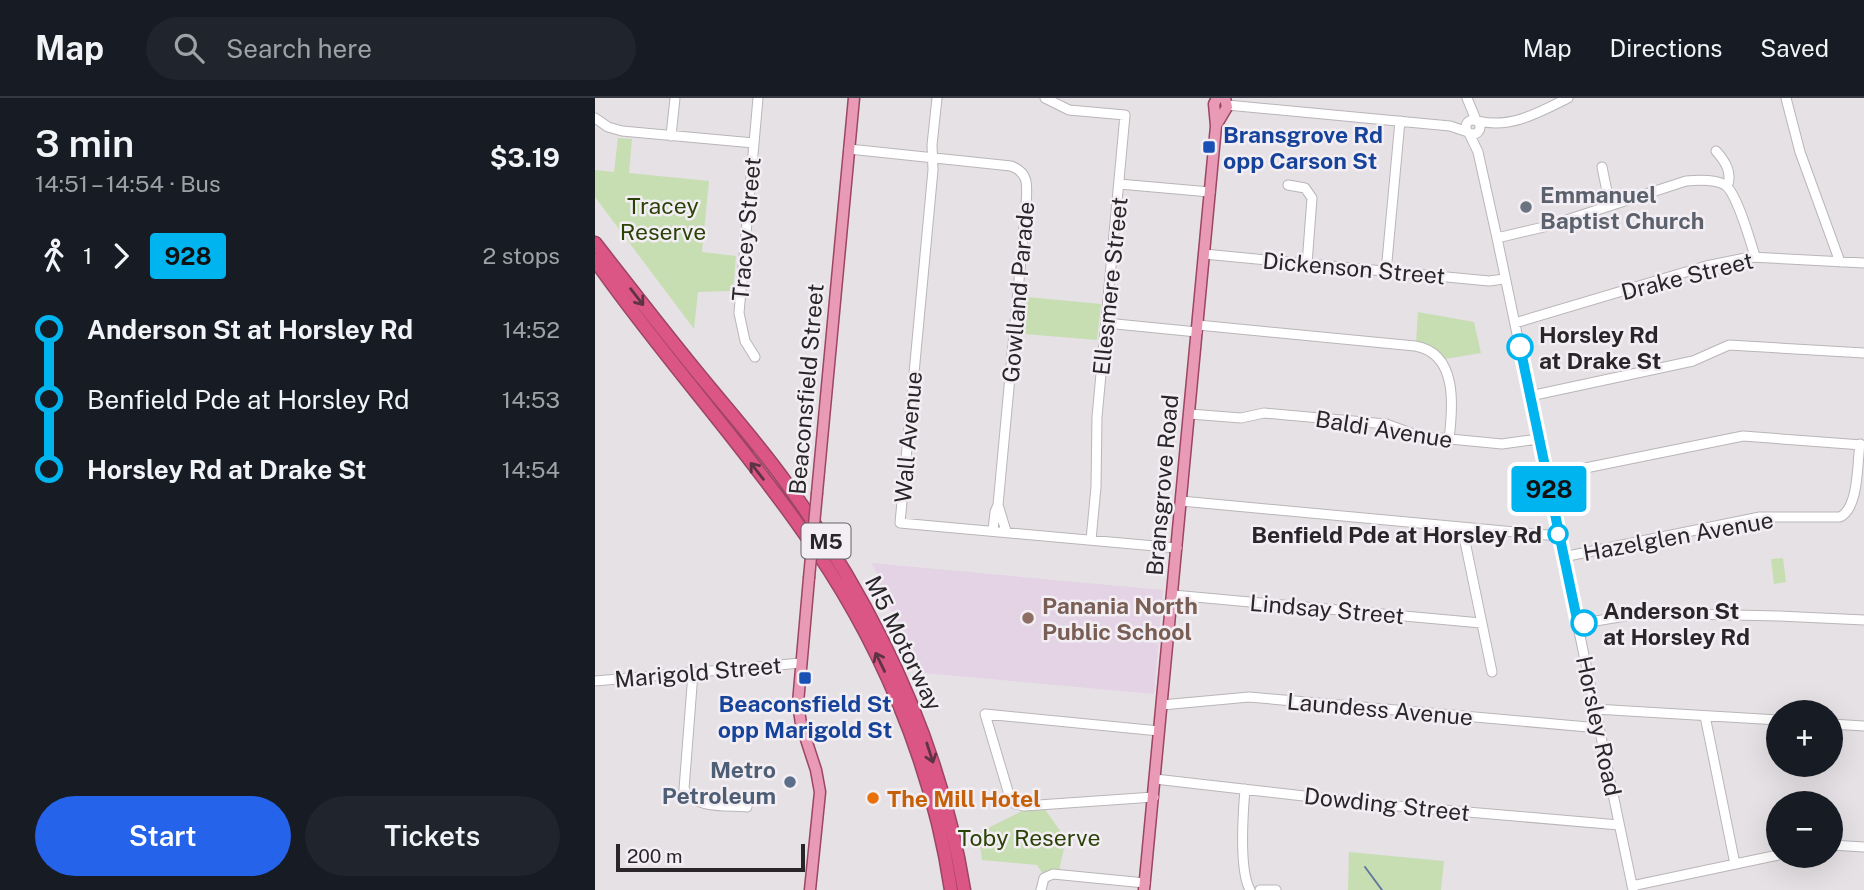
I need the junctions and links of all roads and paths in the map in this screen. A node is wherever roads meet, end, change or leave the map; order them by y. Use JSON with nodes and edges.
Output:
{"nodes":[{"id":1,"x":675,"y":98,"type":"edge"},
{"id":2,"x":758,"y":98,"type":"edge"},
{"id":3,"x":853,"y":98,"type":"edge"},
{"id":4,"x":937,"y":98,"type":"edge"},
{"id":5,"x":1045,"y":98,"type":"edge"},
{"id":6,"x":1568,"y":98,"type":"edge"},
{"id":7,"x":1786,"y":98,"type":"edge"},
{"id":8,"x":1468,"y":101,"type":"edge"},
{"id":9,"x":1221,"y":102,"type":"edge"},
{"id":10,"x":595,"y":118,"type":"edge"},
{"id":11,"x":1400,"y":121,"type":"junction"},
{"id":12,"x":1473,"y":127,"type":"junction"},
{"id":13,"x":671,"y":136,"type":"junction"},
{"id":14,"x":754,"y":143,"type":"junction"},
{"id":15,"x":849,"y":149,"type":"junction"},
{"id":16,"x":1717,"y":151,"type":"dead end"},
{"id":17,"x":932,"y":158,"type":"junction"},
{"id":18,"x":1602,"y":167,"type":"dead end"},
{"id":19,"x":1119,"y":184,"type":"junction"},
{"id":20,"x":1288,"y":185,"type":"dead end"},
{"id":21,"x":1727,"y":187,"type":"junction"},
{"id":22,"x":1210,"y":192,"type":"junction"},
{"id":23,"x":1609,"y":206,"type":"junction"},
{"id":24,"x":1497,"y":238,"type":"junction"},
{"id":25,"x":595,"y":243,"type":"edge"},
{"id":26,"x":1204,"y":254,"type":"junction"},
{"id":27,"x":1755,"y":256,"type":"junction"},
{"id":28,"x":595,"y":260,"type":"edge"},
{"id":29,"x":1840,"y":262,"type":"junction"},
{"id":30,"x":1864,"y":263,"type":"edge"},
{"id":31,"x":1307,"y":264,"type":"junction"},
{"id":32,"x":1386,"y":272,"type":"junction"},
{"id":33,"x":1504,"y":279,"type":"junction"},
{"id":34,"x":1106,"y":323,"type":"junction"},
{"id":35,"x":1515,"y":323,"type":"junction"},
{"id":36,"x":1197,"y":328,"type":"junction"},
{"id":37,"x":1864,"y":353,"type":"edge"},
{"id":38,"x":755,"y":357,"type":"dead end"},
{"id":39,"x":1529,"y":396,"type":"junction"},
{"id":40,"x":1190,"y":414,"type":"junction"},
{"id":41,"x":1449,"y":439,"type":"junction"},
{"id":42,"x":1538,"y":439,"type":"junction"},
{"id":43,"x":1862,"y":444,"type":"edge"},
{"id":44,"x":1546,"y":476,"type":"junction"},
{"id":45,"x":1181,"y":501,"type":"junction"},
{"id":46,"x":998,"y":505,"type":"junction"},
{"id":47,"x":1462,"y":527,"type":"junction"},
{"id":48,"x":993,"y":530,"type":"junction"},
{"id":49,"x":1006,"y":531,"type":"junction"},
{"id":50,"x":1558,"y":536,"type":"junction"},
{"id":51,"x":1091,"y":540,"type":"junction"},
{"id":52,"x":1177,"y":548,"type":"junction"},
{"id":53,"x":1563,"y":557,"type":"junction"},
{"id":54,"x":1173,"y":595,"type":"junction"},
{"id":55,"x":1864,"y":620,"type":"edge"},
{"id":56,"x":1481,"y":623,"type":"junction"},
{"id":57,"x":1578,"y":624,"type":"junction"},
{"id":58,"x":801,"y":663,"type":"junction"},
{"id":59,"x":1492,"y":672,"type":"dead end"},
{"id":60,"x":693,"y":673,"type":"junction"},
{"id":61,"x":595,"y":681,"type":"edge"},
{"id":62,"x":1162,"y":705,"type":"junction"},
{"id":63,"x":1595,"y":709,"type":"junction"},
{"id":64,"x":1705,"y":716,"type":"junction"},
{"id":65,"x":1766,"y":719,"type":"edge"},
{"id":66,"x":1843,"y":725,"type":"edge"},
{"id":67,"x":1864,"y":726,"type":"edge"},
{"id":68,"x":1599,"y":728,"type":"junction"},
{"id":69,"x":1159,"y":731,"type":"junction"},
{"id":70,"x":1155,"y":779,"type":"junction"},
{"id":71,"x":1245,"y":789,"type":"junction"},
{"id":72,"x":1154,"y":797,"type":"junction"},
{"id":73,"x":747,"y":807,"type":"dead end"},
{"id":74,"x":1619,"y":825,"type":"junction"},
{"id":75,"x":1843,"y":846,"type":"edge"},
{"id":76,"x":1864,"y":847,"type":"edge"},
{"id":77,"x":1766,"y":858,"type":"edge"},
{"id":78,"x":1735,"y":864,"type":"junction"},
{"id":79,"x":1144,"y":887,"type":"edge"},
{"id":80,"x":1632,"y":888,"type":"edge"},
{"id":81,"x":810,"y":890,"type":"edge"},
{"id":82,"x":951,"y":890,"type":"edge"},
{"id":83,"x":964,"y":890,"type":"edge"},
{"id":84,"x":1041,"y":890,"type":"edge"},
{"id":85,"x":1250,"y":890,"type":"edge"},
{"id":86,"x":1260,"y":890,"type":"edge"},
{"id":87,"x":1276,"y":890,"type":"edge"}],
"edges":[{"from":1,"to":13,"type":"street"},
{"from":2,"to":14,"type":"street","name":"Tracey Street"},
{"from":3,"to":15,"type":"main road","name":"Beaconsfield Street"},
{"from":4,"to":17,"type":"street"},
{"from":5,"to":19,"type":"street","name":"Ellesmere Street"},
{"from":6,"to":12,"type":"street"},
{"from":7,"to":29,"type":"street"},
{"from":8,"to":12,"type":"street","name":"Horsley Road"},
{"from":9,"to":11,"type":"street"},
{"from":9,"to":22,"type":"main road","name":"Bransgrove Road"},
{"from":10,"to":13,"type":"street"},
{"from":11,"to":12,"type":"street"},
{"from":11,"to":32,"type":"street"},
{"from":12,"to":24,"type":"street","name":"Horsley Road"},
{"from":13,"to":14,"type":"street"},
{"from":14,"to":38,"type":"street","name":"Tracey Street"},
{"from":15,"to":17,"type":"street","name":"Gowlland Parade"},
{"from":15,"to":58,"type":"main road","name":"Beaconsfield Street","bridge":true},
{"from":16,"to":21,"type":"street"},
{"from":17,"to":46,"type":"street","name":"Gowlland Parade"},
{"from":17,"to":48,"type":"street","name":"Wall Avenue"},
{"from":18,"to":23,"type":"street"},
{"from":19,"to":22,"type":"street"},
{"from":19,"to":34,"type":"street","name":"Ellesmere Street"},
{"from":20,"to":31,"type":"street"},
{"from":21,"to":23,"type":"street"},
{"from":21,"to":27,"type":"street"},
{"from":22,"to":26,"type":"main road","name":"Bransgrove Road"},
{"from":23,"to":24,"type":"street"},
{"from":24,"to":33,"type":"street","name":"Horsley Road"},
{"from":25,"to":83,"type":"highway","name":"M5 Motorway","number":"M5","one_way":true},
{"from":26,"to":31,"type":"street","name":"Dickenson Street"},
{"from":26,"to":36,"type":"main road","name":"Bransgrove Road"},
{"from":27,"to":29,"type":"street","name":"Drake Street"},
{"from":27,"to":35,"type":"street","name":"Drake Street"},
{"from":82,"to":28,"type":"highway","name":"M5 Motorway","number":"M5","one_way":true},
{"from":29,"to":30,"type":"street","name":"Drake Street"},
{"from":31,"to":32,"type":"street","name":"Dickenson Street"},
{"from":32,"to":33,"type":"street","name":"Dickenson Street"},
{"from":33,"to":35,"type":"street","name":"Horsley Road"},
{"from":34,"to":36,"type":"street"},
{"from":34,"to":51,"type":"street","name":"Ellesmere Street"},
{"from":35,"to":39,"type":"street","name":"Horsley Road"},
{"from":36,"to":40,"type":"main road","name":"Bransgrove Road"},
{"from":36,"to":41,"type":"street"},
{"from":37,"to":39,"type":"street"},
{"from":39,"to":42,"type":"street","name":"Horsley Road"},
{"from":40,"to":41,"type":"street","name":"Baldi Avenue"},
{"from":40,"to":45,"type":"main road","name":"Bransgrove Road"},
{"from":41,"to":42,"type":"street","name":"Baldi Avenue"},
{"from":42,"to":44,"type":"street","name":"Horsley Road"},
{"from":43,"to":44,"type":"street"},
{"from":43,"to":53,"type":"street","name":"Hazelglen Avenue"},
{"from":44,"to":50,"type":"street","name":"Horsley Road"},
{"from":45,"to":47,"type":"street"},
{"from":45,"to":52,"type":"main road","name":"Bransgrove Road"},
{"from":46,"to":48,"type":"street","name":"Gowlland Parade"},
{"from":46,"to":49,"type":"street","name":"Gowlland Parade"},
{"from":47,"to":50,"type":"street"},
{"from":47,"to":56,"type":"street"},
{"from":48,"to":49,"type":"street","name":"Wall Avenue"},
{"from":49,"to":51,"type":"street","name":"Wall Avenue"},
{"from":50,"to":53,"type":"street","name":"Horsley Road"},
{"from":51,"to":52,"type":"street","name":"Wall Avenue"},
{"from":52,"to":54,"type":"main road","name":"Bransgrove Road"},
{"from":53,"to":57,"type":"street","name":"Horsley Road"},
{"from":54,"to":56,"type":"street","name":"Lindsay Street"},
{"from":54,"to":62,"type":"main road","name":"Bransgrove Road"},
{"from":55,"to":57,"type":"street"},
{"from":56,"to":59,"type":"street"},
{"from":57,"to":63,"type":"street","name":"Horsley Road"},
{"from":58,"to":60,"type":"street","name":"Marigold Street"},
{"from":58,"to":81,"type":"main road","name":"Beaconsfield Street"},
{"from":60,"to":61,"type":"street","name":"Marigold Street"},
{"from":60,"to":73,"type":"street"},
{"from":62,"to":68,"type":"street","name":"Laundess Avenue"},
{"from":62,"to":69,"type":"main road","name":"Bransgrove Road"},
{"from":63,"to":64,"type":"street"},
{"from":63,"to":68,"type":"street","name":"Horsley Road"},
{"from":64,"to":65,"type":"street"},
{"from":64,"to":78,"type":"street"},
{"from":66,"to":67,"type":"street"},
{"from":68,"to":74,"type":"street","name":"Horsley Road"},
{"from":69,"to":70,"type":"main road","name":"Bransgrove Road"},
{"from":69,"to":72,"type":"street"},
{"from":70,"to":71,"type":"street","name":"Dowding Street"},
{"from":70,"to":72,"type":"main road","name":"Bransgrove Road"},
{"from":71,"to":74,"type":"street","name":"Dowding Street"},
{"from":71,"to":85,"type":"street"},
{"from":72,"to":79,"type":"main road","name":"Bransgrove Road"},
{"from":74,"to":80,"type":"street","name":"Horsley Road"},
{"from":75,"to":76,"type":"street"},
{"from":77,"to":78,"type":"street"},
{"from":78,"to":80,"type":"street"},
{"from":79,"to":84,"type":"street"},
{"from":86,"to":87,"type":"street"}]}
